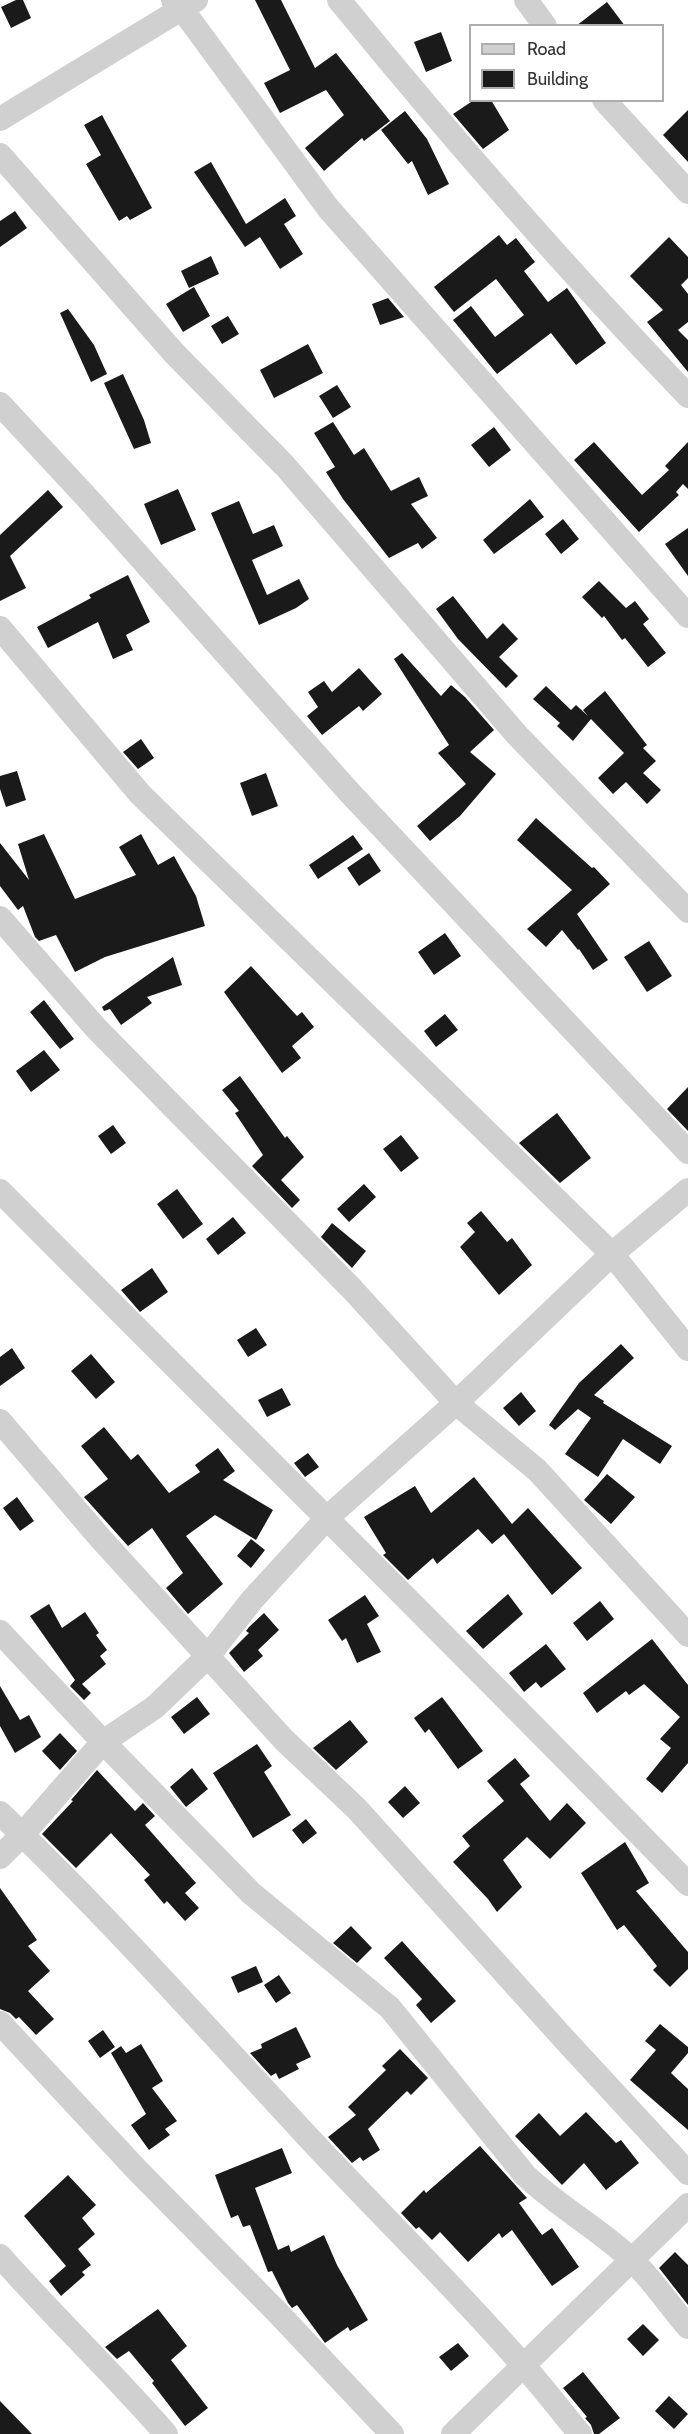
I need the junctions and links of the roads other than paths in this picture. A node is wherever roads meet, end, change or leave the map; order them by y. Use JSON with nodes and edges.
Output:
{"nodes":[{"id":1,"x":339,"y":0,"type":"edge"},
{"id":2,"x":526,"y":0,"type":"edge"},
{"id":3,"x":183,"y":3,"type":"edge"},
{"id":4,"x":544,"y":24,"type":"edge"},
{"id":5,"x":606,"y":102,"type":"edge"},
{"id":6,"x":0,"y":119,"type":"edge"},
{"id":7,"x":0,"y":155,"type":"edge"},
{"id":8,"x":688,"y":192,"type":"edge"},
{"id":9,"x":688,"y":396,"type":"edge"},
{"id":10,"x":0,"y":404,"type":"edge"},
{"id":11,"x":688,"y":616,"type":"edge"},
{"id":12,"x":0,"y":628,"type":"edge"},
{"id":13,"x":688,"y":911,"type":"edge"},
{"id":14,"x":0,"y":918,"type":"edge"},
{"id":15,"x":688,"y":1152,"type":"edge"},
{"id":16,"x":688,"y":1190,"type":"edge"},
{"id":17,"x":0,"y":1191,"type":"edge"},
{"id":18,"x":612,"y":1254,"type":"junction"},
{"id":19,"x":688,"y":1349,"type":"edge"},
{"id":20,"x":456,"y":1403,"type":"junction"},
{"id":21,"x":0,"y":1421,"type":"edge"},
{"id":22,"x":328,"y":1517,"type":"junction"},
{"id":23,"x":0,"y":1632,"type":"edge"},
{"id":24,"x":688,"y":1635,"type":"edge"},
{"id":25,"x":208,"y":1656,"type":"junction"},
{"id":26,"x":103,"y":1742,"type":"junction"},
{"id":27,"x":0,"y":1813,"type":"edge"},
{"id":28,"x":22,"y":1835,"type":"junction"},
{"id":29,"x":0,"y":1857,"type":"edge"},
{"id":30,"x":688,"y":1884,"type":"edge"},
{"id":31,"x":0,"y":2023,"type":"edge"},
{"id":32,"x":688,"y":2173,"type":"edge"},
{"id":33,"x":688,"y":2205,"type":"edge"},
{"id":34,"x":0,"y":2256,"type":"edge"},
{"id":35,"x":632,"y":2260,"type":"junction"},
{"id":36,"x":688,"y":2327,"type":"edge"},
{"id":37,"x":523,"y":2365,"type":"junction"},
{"id":38,"x":166,"y":2434,"type":"edge"},
{"id":39,"x":392,"y":2434,"type":"edge"},
{"id":40,"x":453,"y":2434,"type":"edge"},
{"id":41,"x":580,"y":2434,"type":"edge"}],
"edges":[{"from":1,"to":9,"type":"street"},
{"from":2,"to":4,"type":"street"},
{"from":3,"to":6,"type":"street"},
{"from":3,"to":11,"type":"street"},
{"from":5,"to":8,"type":"street"},
{"from":7,"to":13,"type":"street"},
{"from":10,"to":15,"type":"street"},
{"from":12,"to":18,"type":"street"},
{"from":14,"to":20,"type":"street"},
{"from":16,"to":18,"type":"street"},
{"from":17,"to":22,"type":"street"},
{"from":18,"to":19,"type":"street"},
{"from":18,"to":20,"type":"street"},
{"from":20,"to":22,"type":"street"},
{"from":20,"to":24,"type":"street"},
{"from":21,"to":25,"type":"street"},
{"from":22,"to":25,"type":"street"},
{"from":22,"to":30,"type":"street"},
{"from":23,"to":26,"type":"street"},
{"from":25,"to":26,"type":"street"},
{"from":25,"to":32,"type":"street"},
{"from":26,"to":28,"type":"street"},
{"from":26,"to":35,"type":"street"},
{"from":27,"to":28,"type":"street"},
{"from":28,"to":29,"type":"street"},
{"from":28,"to":37,"type":"street"},
{"from":31,"to":39,"type":"street"},
{"from":33,"to":35,"type":"street"},
{"from":34,"to":38,"type":"street"},
{"from":35,"to":36,"type":"street"},
{"from":35,"to":37,"type":"street"},
{"from":37,"to":40,"type":"street"},
{"from":37,"to":41,"type":"street"}]}
